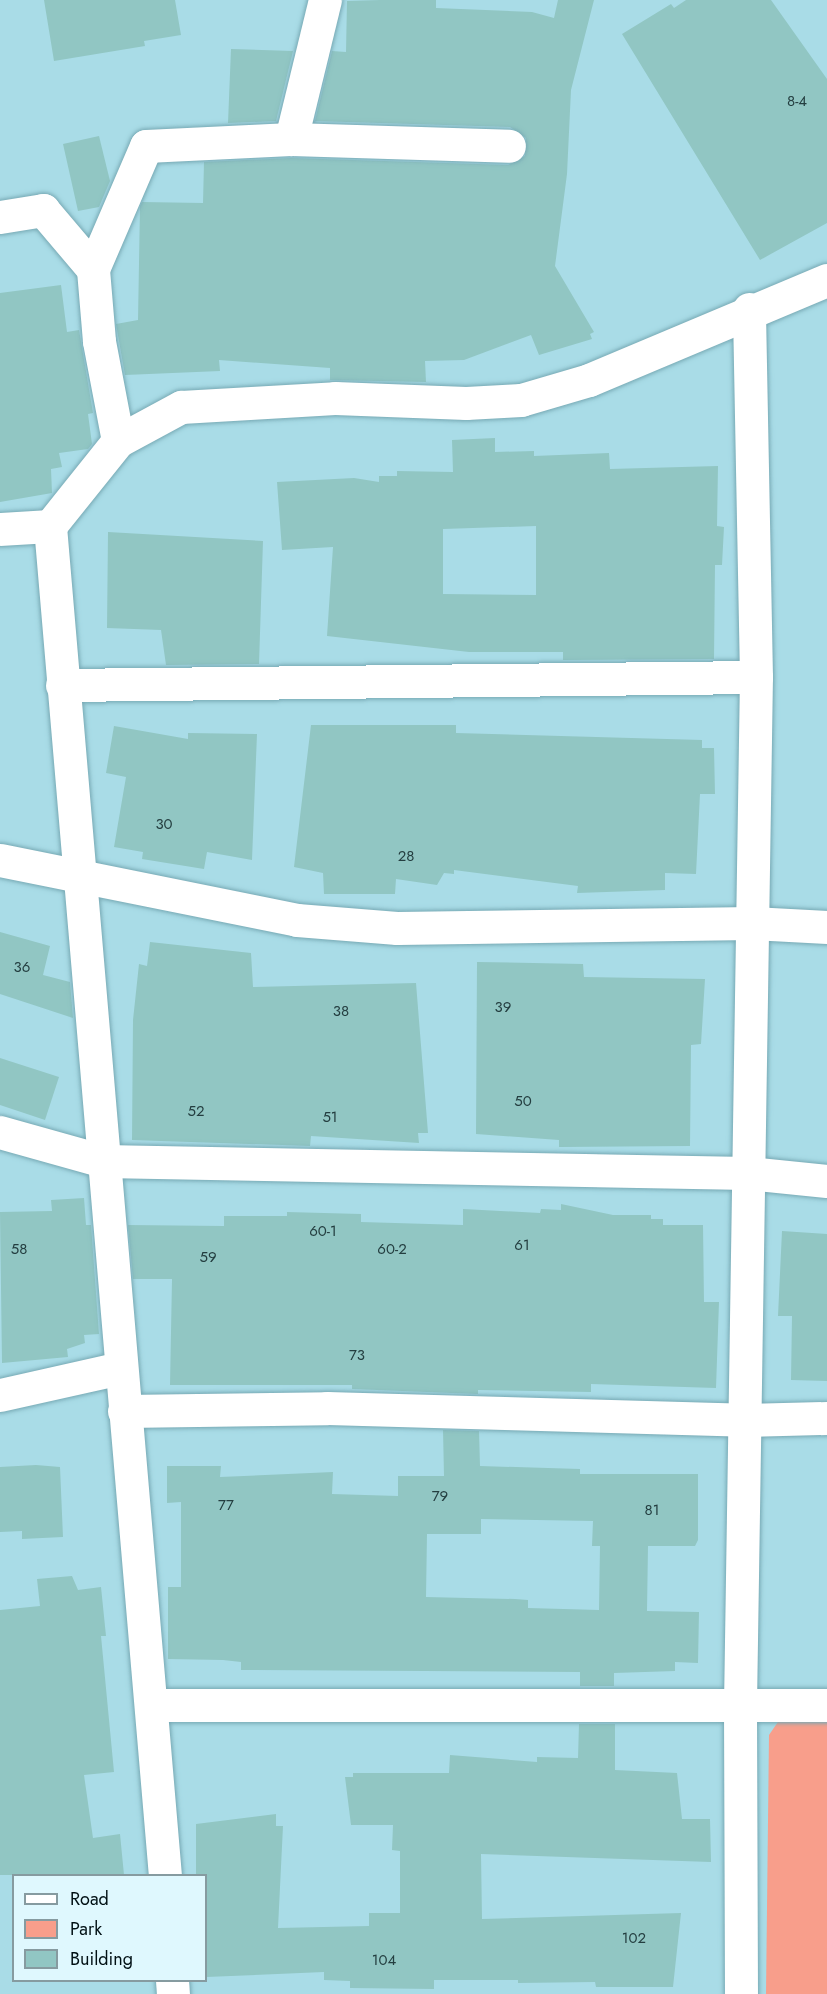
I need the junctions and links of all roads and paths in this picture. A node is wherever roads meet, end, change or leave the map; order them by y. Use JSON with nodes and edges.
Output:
{"nodes":[{"id":1,"x":325,"y":0,"type":"edge"},
{"id":2,"x":291,"y":139,"type":"junction"},
{"id":3,"x":509,"y":146,"type":"dead end"},
{"id":4,"x":0,"y":217,"type":"edge"},
{"id":5,"x":93,"y":269,"type":"junction"},
{"id":6,"x":827,"y":280,"type":"edge"},
{"id":7,"x":749,"y":309,"type":"junction"},
{"id":8,"x":118,"y":441,"type":"junction"},
{"id":9,"x":50,"y":526,"type":"junction"},
{"id":10,"x":0,"y":529,"type":"edge"},
{"id":11,"x":756,"y":677,"type":"junction"},
{"id":12,"x":62,"y":685,"type":"junction"},
{"id":13,"x":0,"y":860,"type":"edge"},
{"id":14,"x":83,"y":876,"type":"junction"},
{"id":15,"x":752,"y":923,"type":"junction"},
{"id":16,"x":827,"y":927,"type":"edge"},
{"id":17,"x":0,"y":1132,"type":"edge"},
{"id":18,"x":103,"y":1161,"type":"junction"},
{"id":19,"x":748,"y":1173,"type":"junction"},
{"id":20,"x":827,"y":1181,"type":"edge"},
{"id":21,"x":122,"y":1368,"type":"junction"},
{"id":22,"x":0,"y":1395,"type":"edge"},
{"id":23,"x":124,"y":1411,"type":"junction"},
{"id":24,"x":827,"y":1418,"type":"edge"},
{"id":25,"x":744,"y":1420,"type":"junction"},
{"id":26,"x":153,"y":1705,"type":"junction"},
{"id":27,"x":740,"y":1705,"type":"junction"},
{"id":28,"x":827,"y":1705,"type":"edge"},
{"id":29,"x":165,"y":1874,"type":"edge"},
{"id":30,"x":741,"y":1994,"type":"edge"}],
"edges":[{"from":1,"to":2,"type":"street"},
{"from":2,"to":3,"type":"street"},
{"from":2,"to":5,"type":"street"},
{"from":4,"to":5,"type":"street"},
{"from":5,"to":8,"type":"street"},
{"from":6,"to":7,"type":"street"},
{"from":7,"to":8,"type":"street"},
{"from":7,"to":11,"type":"street"},
{"from":8,"to":9,"type":"street"},
{"from":9,"to":10,"type":"street"},
{"from":9,"to":12,"type":"street"},
{"from":11,"to":12,"type":"street"},
{"from":11,"to":15,"type":"street"},
{"from":12,"to":14,"type":"street"},
{"from":13,"to":14,"type":"street"},
{"from":14,"to":15,"type":"street"},
{"from":14,"to":18,"type":"street"},
{"from":15,"to":16,"type":"street"},
{"from":15,"to":19,"type":"street"},
{"from":17,"to":18,"type":"street"},
{"from":18,"to":19,"type":"street"},
{"from":18,"to":21,"type":"street"},
{"from":19,"to":20,"type":"street"},
{"from":19,"to":25,"type":"street"},
{"from":21,"to":22,"type":"street"},
{"from":21,"to":23,"type":"street"},
{"from":23,"to":25,"type":"street"},
{"from":23,"to":26,"type":"street"},
{"from":24,"to":25,"type":"street"},
{"from":25,"to":27,"type":"street"},
{"from":26,"to":27,"type":"street"},
{"from":26,"to":29,"type":"street"},
{"from":27,"to":28,"type":"street"},
{"from":27,"to":30,"type":"street"}]}
